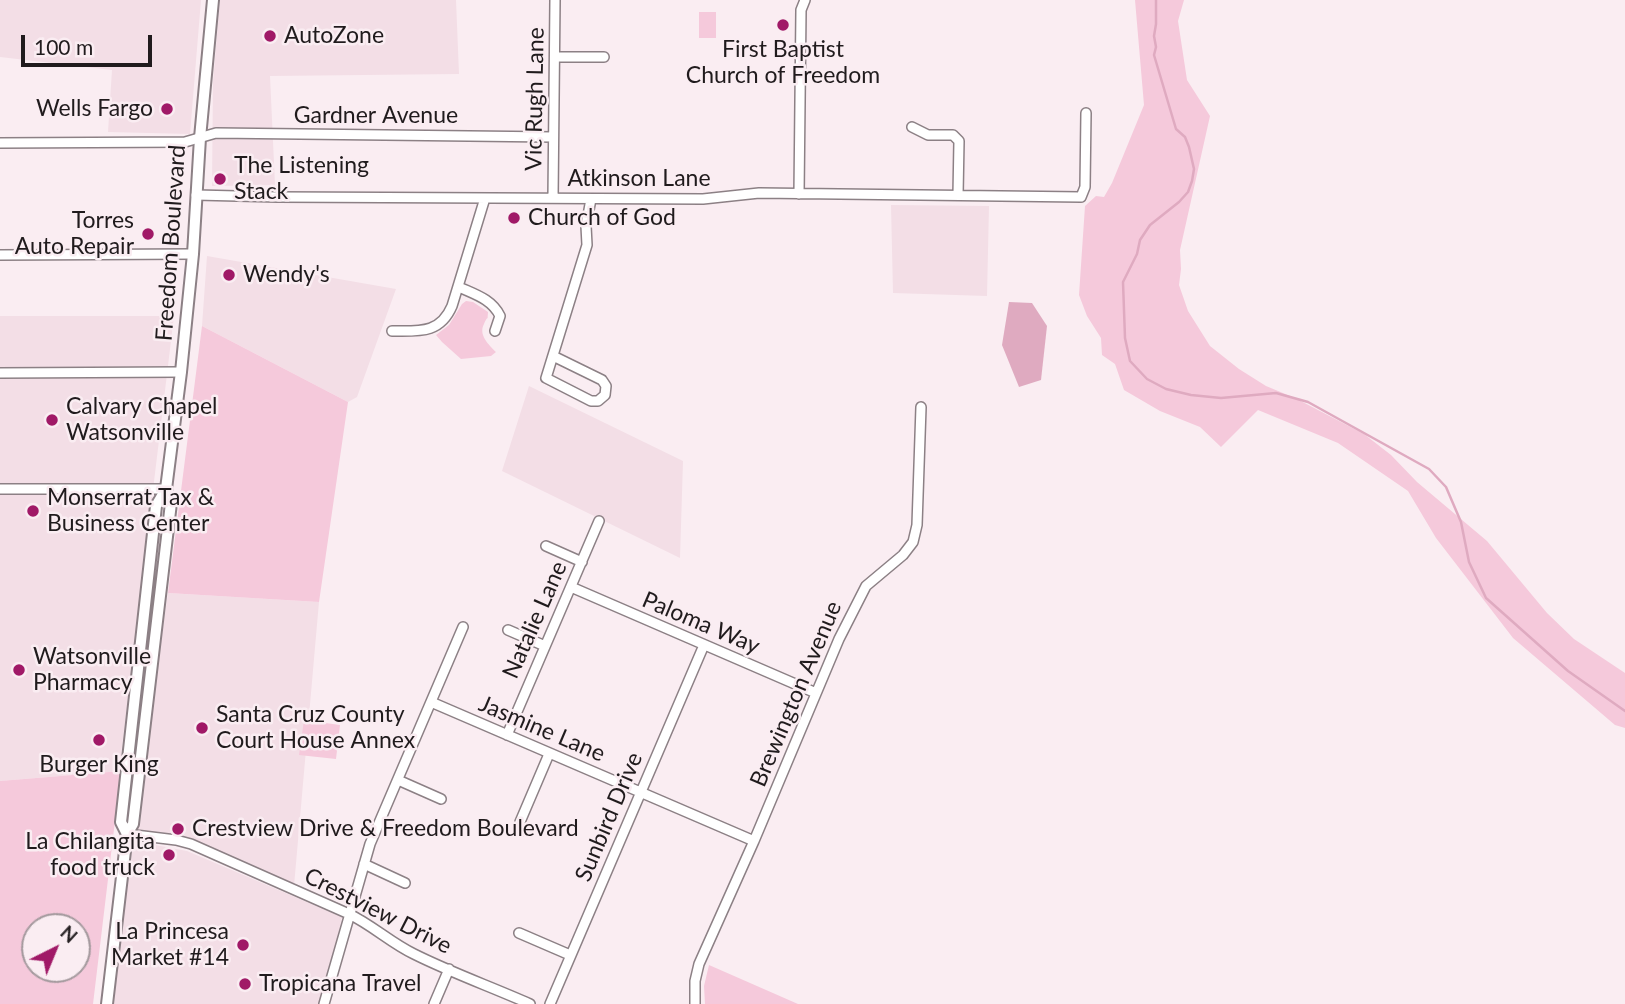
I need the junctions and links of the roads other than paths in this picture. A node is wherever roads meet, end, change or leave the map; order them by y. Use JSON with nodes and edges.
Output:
{"nodes":[{"id":1,"x":213,"y":0,"type":"edge"},
{"id":2,"x":555,"y":0,"type":"edge"},
{"id":3,"x":805,"y":0,"type":"edge"},
{"id":4,"x":555,"y":57,"type":"junction"},
{"id":5,"x":604,"y":57,"type":"dead end"},
{"id":6,"x":1086,"y":113,"type":"dead end"},
{"id":7,"x":912,"y":127,"type":"dead end"},
{"id":8,"x":200,"y":138,"type":"junction"},
{"id":9,"x":553,"y":138,"type":"junction"},
{"id":10,"x":0,"y":143,"type":"edge"},
{"id":11,"x":799,"y":194,"type":"junction"},
{"id":12,"x":196,"y":195,"type":"junction"},
{"id":13,"x":958,"y":195,"type":"junction"},
{"id":14,"x":485,"y":198,"type":"junction"},
{"id":15,"x":553,"y":198,"type":"junction"},
{"id":16,"x":591,"y":199,"type":"junction"},
{"id":17,"x":193,"y":254,"type":"junction"},
{"id":18,"x":0,"y":255,"type":"edge"},
{"id":19,"x":458,"y":287,"type":"junction"},
{"id":20,"x":393,"y":331,"type":"dead end"},
{"id":21,"x":495,"y":331,"type":"dead end"},
{"id":22,"x":553,"y":355,"type":"junction"},
{"id":23,"x":181,"y":372,"type":"junction"},
{"id":24,"x":0,"y":373,"type":"edge"},
{"id":25,"x":921,"y":407,"type":"dead end"},
{"id":26,"x":0,"y":489,"type":"edge"},
{"id":27,"x":166,"y":489,"type":"junction"},
{"id":28,"x":599,"y":521,"type":"dead end"},
{"id":29,"x":546,"y":546,"type":"dead end"},
{"id":30,"x":582,"y":562,"type":"junction"},
{"id":31,"x":570,"y":587,"type":"junction"},
{"id":32,"x":463,"y":627,"type":"dead end"},
{"id":33,"x":508,"y":631,"type":"dead end"},
{"id":34,"x":704,"y":645,"type":"junction"},
{"id":35,"x":545,"y":646,"type":"junction"},
{"id":36,"x":816,"y":693,"type":"junction"},
{"id":37,"x":431,"y":702,"type":"junction"},
{"id":38,"x":507,"y":735,"type":"junction"},
{"id":39,"x":549,"y":754,"type":"junction"},
{"id":40,"x":398,"y":780,"type":"junction"},
{"id":41,"x":640,"y":793,"type":"junction"},
{"id":42,"x":441,"y":799,"type":"dead end"},
{"id":43,"x":521,"y":831,"type":"dead end"},
{"id":44,"x":127,"y":834,"type":"junction"},
{"id":45,"x":754,"y":841,"type":"junction"},
{"id":46,"x":364,"y":864,"type":"junction"},
{"id":47,"x":405,"y":883,"type":"dead end"},
{"id":48,"x":349,"y":914,"type":"junction"},
{"id":49,"x":519,"y":933,"type":"dead end"},
{"id":50,"x":570,"y":956,"type":"junction"},
{"id":51,"x":449,"y":969,"type":"junction"},
{"id":52,"x":107,"y":1004,"type":"edge"},
{"id":53,"x":324,"y":1004,"type":"edge"},
{"id":54,"x":434,"y":1004,"type":"edge"},
{"id":55,"x":530,"y":1004,"type":"edge"},
{"id":56,"x":550,"y":1004,"type":"edge"},
{"id":57,"x":695,"y":1004,"type":"edge"}],
"edges":[{"from":1,"to":8,"type":"main road","name":"Freedom Boulevard"},
{"from":2,"to":4,"type":"street","name":"Vic Rugh Lane"},
{"from":3,"to":11,"type":"street"},
{"from":4,"to":5,"type":"street"},
{"from":4,"to":9,"type":"street","name":"Vic Rugh Lane"},
{"from":6,"to":13,"type":"street","name":"Atkinson Lane"},
{"from":7,"to":13,"type":"street"},
{"from":8,"to":9,"type":"street","name":"Gardner Avenue"},
{"from":8,"to":10,"type":"street","name":"Gardner Avenue"},
{"from":8,"to":12,"type":"main road","name":"Freedom Boulevard"},
{"from":9,"to":15,"type":"street","name":"Vic Rugh Lane"},
{"from":11,"to":13,"type":"street","name":"Atkinson Lane"},
{"from":11,"to":16,"type":"street","name":"Atkinson Lane"},
{"from":12,"to":14,"type":"street","name":"Atkinson Lane"},
{"from":12,"to":17,"type":"main road","name":"Freedom Boulevard"},
{"from":14,"to":15,"type":"street","name":"Atkinson Lane"},
{"from":14,"to":19,"type":"street"},
{"from":15,"to":16,"type":"street","name":"Atkinson Lane"},
{"from":16,"to":22,"type":"street"},
{"from":17,"to":18,"type":"street"},
{"from":17,"to":23,"type":"main road","name":"Freedom Boulevard"},
{"from":19,"to":20,"type":"street"},
{"from":19,"to":21,"type":"street"},
{"from":22,"to":22,"type":"street"},
{"from":23,"to":24,"type":"street"},
{"from":23,"to":27,"type":"main road","name":"Freedom Boulevard"},
{"from":25,"to":36,"type":"street","name":"Brewington Avenue"},
{"from":26,"to":27,"type":"street"},
{"from":27,"to":44,"type":"main road","name":"Freedom Boulevard"},
{"from":28,"to":30,"type":"street","name":"Natalie Lane"},
{"from":29,"to":30,"type":"street"},
{"from":30,"to":31,"type":"street","name":"Natalie Lane"},
{"from":31,"to":34,"type":"street","name":"Paloma Way"},
{"from":31,"to":35,"type":"street","name":"Natalie Lane"},
{"from":32,"to":37,"type":"street"},
{"from":33,"to":35,"type":"street"},
{"from":34,"to":36,"type":"street","name":"Paloma Way"},
{"from":34,"to":41,"type":"street","name":"Sunbird Drive"},
{"from":35,"to":38,"type":"street","name":"Natalie Lane"},
{"from":36,"to":45,"type":"street","name":"Brewington Avenue"},
{"from":37,"to":38,"type":"street","name":"Jasmine Lane"},
{"from":37,"to":40,"type":"street"},
{"from":38,"to":39,"type":"street","name":"Jasmine Lane"},
{"from":39,"to":41,"type":"street","name":"Jasmine Lane"},
{"from":39,"to":43,"type":"street"},
{"from":40,"to":42,"type":"street"},
{"from":40,"to":46,"type":"street"},
{"from":41,"to":45,"type":"street","name":"Jasmine Lane"},
{"from":41,"to":50,"type":"street","name":"Sunbird Drive"},
{"from":44,"to":48,"type":"street","name":"Crestview Drive"},
{"from":44,"to":52,"type":"main road","name":"Freedom Boulevard"},
{"from":45,"to":57,"type":"street","name":"Brewington Avenue"},
{"from":46,"to":47,"type":"street"},
{"from":46,"to":48,"type":"street"},
{"from":48,"to":51,"type":"street","name":"Crestview Drive"},
{"from":48,"to":53,"type":"street"},
{"from":49,"to":50,"type":"street"},
{"from":50,"to":56,"type":"street","name":"Sunbird Drive"},
{"from":51,"to":54,"type":"street"},
{"from":51,"to":55,"type":"street","name":"Crestview Drive"}]}
